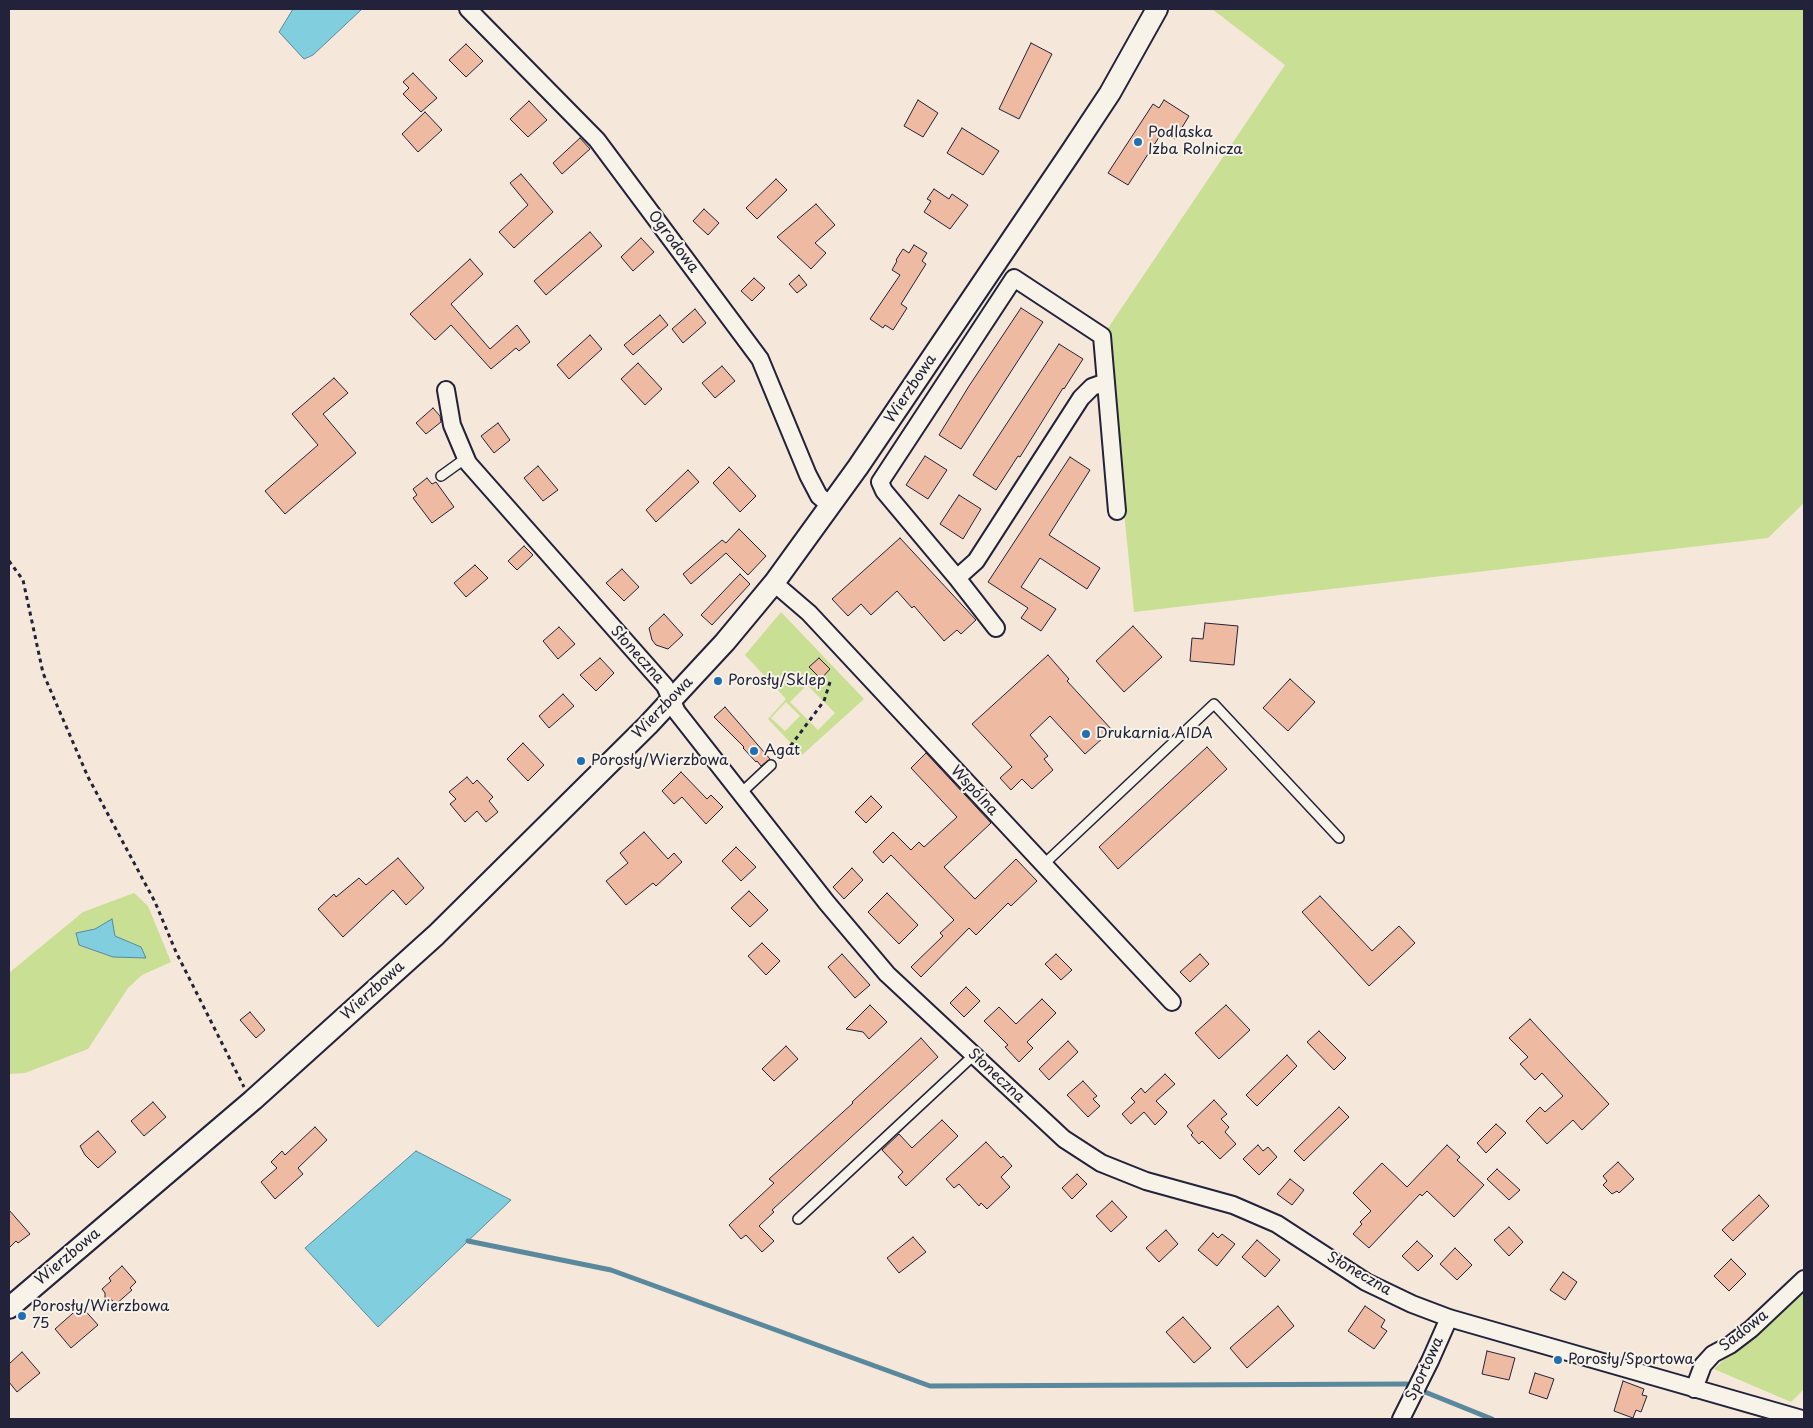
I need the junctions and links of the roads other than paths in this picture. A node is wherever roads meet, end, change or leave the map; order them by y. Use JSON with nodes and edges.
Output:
{"nodes":[{"id":1,"x":468,"y":9,"type":"edge"},
{"id":2,"x":1157,"y":9,"type":"edge"},
{"id":3,"x":994,"y":264,"type":"junction"},
{"id":4,"x":1014,"y":278,"type":"junction"},
{"id":5,"x":1106,"y":382,"type":"junction"},
{"id":6,"x":446,"y":390,"type":"dead end"},
{"id":7,"x":466,"y":458,"type":"junction"},
{"id":8,"x":858,"y":467,"type":"junction"},
{"id":9,"x":440,"y":476,"type":"dead end"},
{"id":10,"x":880,"y":482,"type":"junction"},
{"id":11,"x":831,"y":506,"type":"junction"},
{"id":12,"x":1117,"y":511,"type":"dead end"},
{"id":13,"x":957,"y":578,"type":"junction"},
{"id":14,"x":774,"y":583,"type":"junction"},
{"id":15,"x":996,"y":628,"type":"dead end"},
{"id":16,"x":671,"y":700,"type":"junction"},
{"id":17,"x":771,"y":765,"type":"road end"},
{"id":18,"x":741,"y":793,"type":"junction"},
{"id":19,"x":1340,"y":838,"type":"dead end"},
{"id":20,"x":1043,"y":864,"type":"junction"},
{"id":21,"x":1172,"y":1002,"type":"dead end"},
{"id":22,"x":974,"y":1055,"type":"junction"},
{"id":23,"x":798,"y":1219,"type":"dead end"},
{"id":24,"x":1804,"y":1279,"type":"edge"},
{"id":25,"x":9,"y":1308,"type":"edge"},
{"id":26,"x":1449,"y":1318,"type":"junction"},
{"id":27,"x":1694,"y":1389,"type":"junction"},
{"id":28,"x":1401,"y":1419,"type":"edge"},
{"id":29,"x":1802,"y":1419,"type":"edge"}],
"edges":[{"from":1,"to":11,"type":"street","name":"Ogrodowa"},
{"from":2,"to":3,"type":"street","name":"Wierzbowa"},
{"from":3,"to":4,"type":"street"},
{"from":3,"to":8,"type":"street","name":"Wierzbowa"},
{"from":4,"to":5,"type":"street"},
{"from":4,"to":10,"type":"street"},
{"from":5,"to":12,"type":"street"},
{"from":5,"to":13,"type":"street"},
{"from":6,"to":7,"type":"street","name":"Słoneczna"},
{"from":7,"to":9,"type":"lane"},
{"from":7,"to":16,"type":"street","name":"Słoneczna"},
{"from":8,"to":10,"type":"street"},
{"from":8,"to":11,"type":"street","name":"Wierzbowa"},
{"from":10,"to":13,"type":"street"},
{"from":11,"to":14,"type":"street","name":"Wierzbowa"},
{"from":13,"to":15,"type":"street"},
{"from":14,"to":16,"type":"street","name":"Wierzbowa"},
{"from":14,"to":20,"type":"street","name":"Wspólna"},
{"from":16,"to":18,"type":"street","name":"Słoneczna"},
{"from":16,"to":25,"type":"street","name":"Wierzbowa"},
{"from":17,"to":18,"type":"lane"},
{"from":18,"to":22,"type":"street","name":"Słoneczna"},
{"from":19,"to":20,"type":"lane"},
{"from":20,"to":21,"type":"street","name":"Wspólna"},
{"from":22,"to":23,"type":"lane"},
{"from":22,"to":26,"type":"street","name":"Słoneczna"},
{"from":24,"to":27,"type":"street","name":"Sadowa"},
{"from":26,"to":27,"type":"street","name":"Słoneczna"},
{"from":26,"to":28,"type":"street","name":"Sportowa"},
{"from":27,"to":29,"type":"street","name":"Słoneczna"}]}
